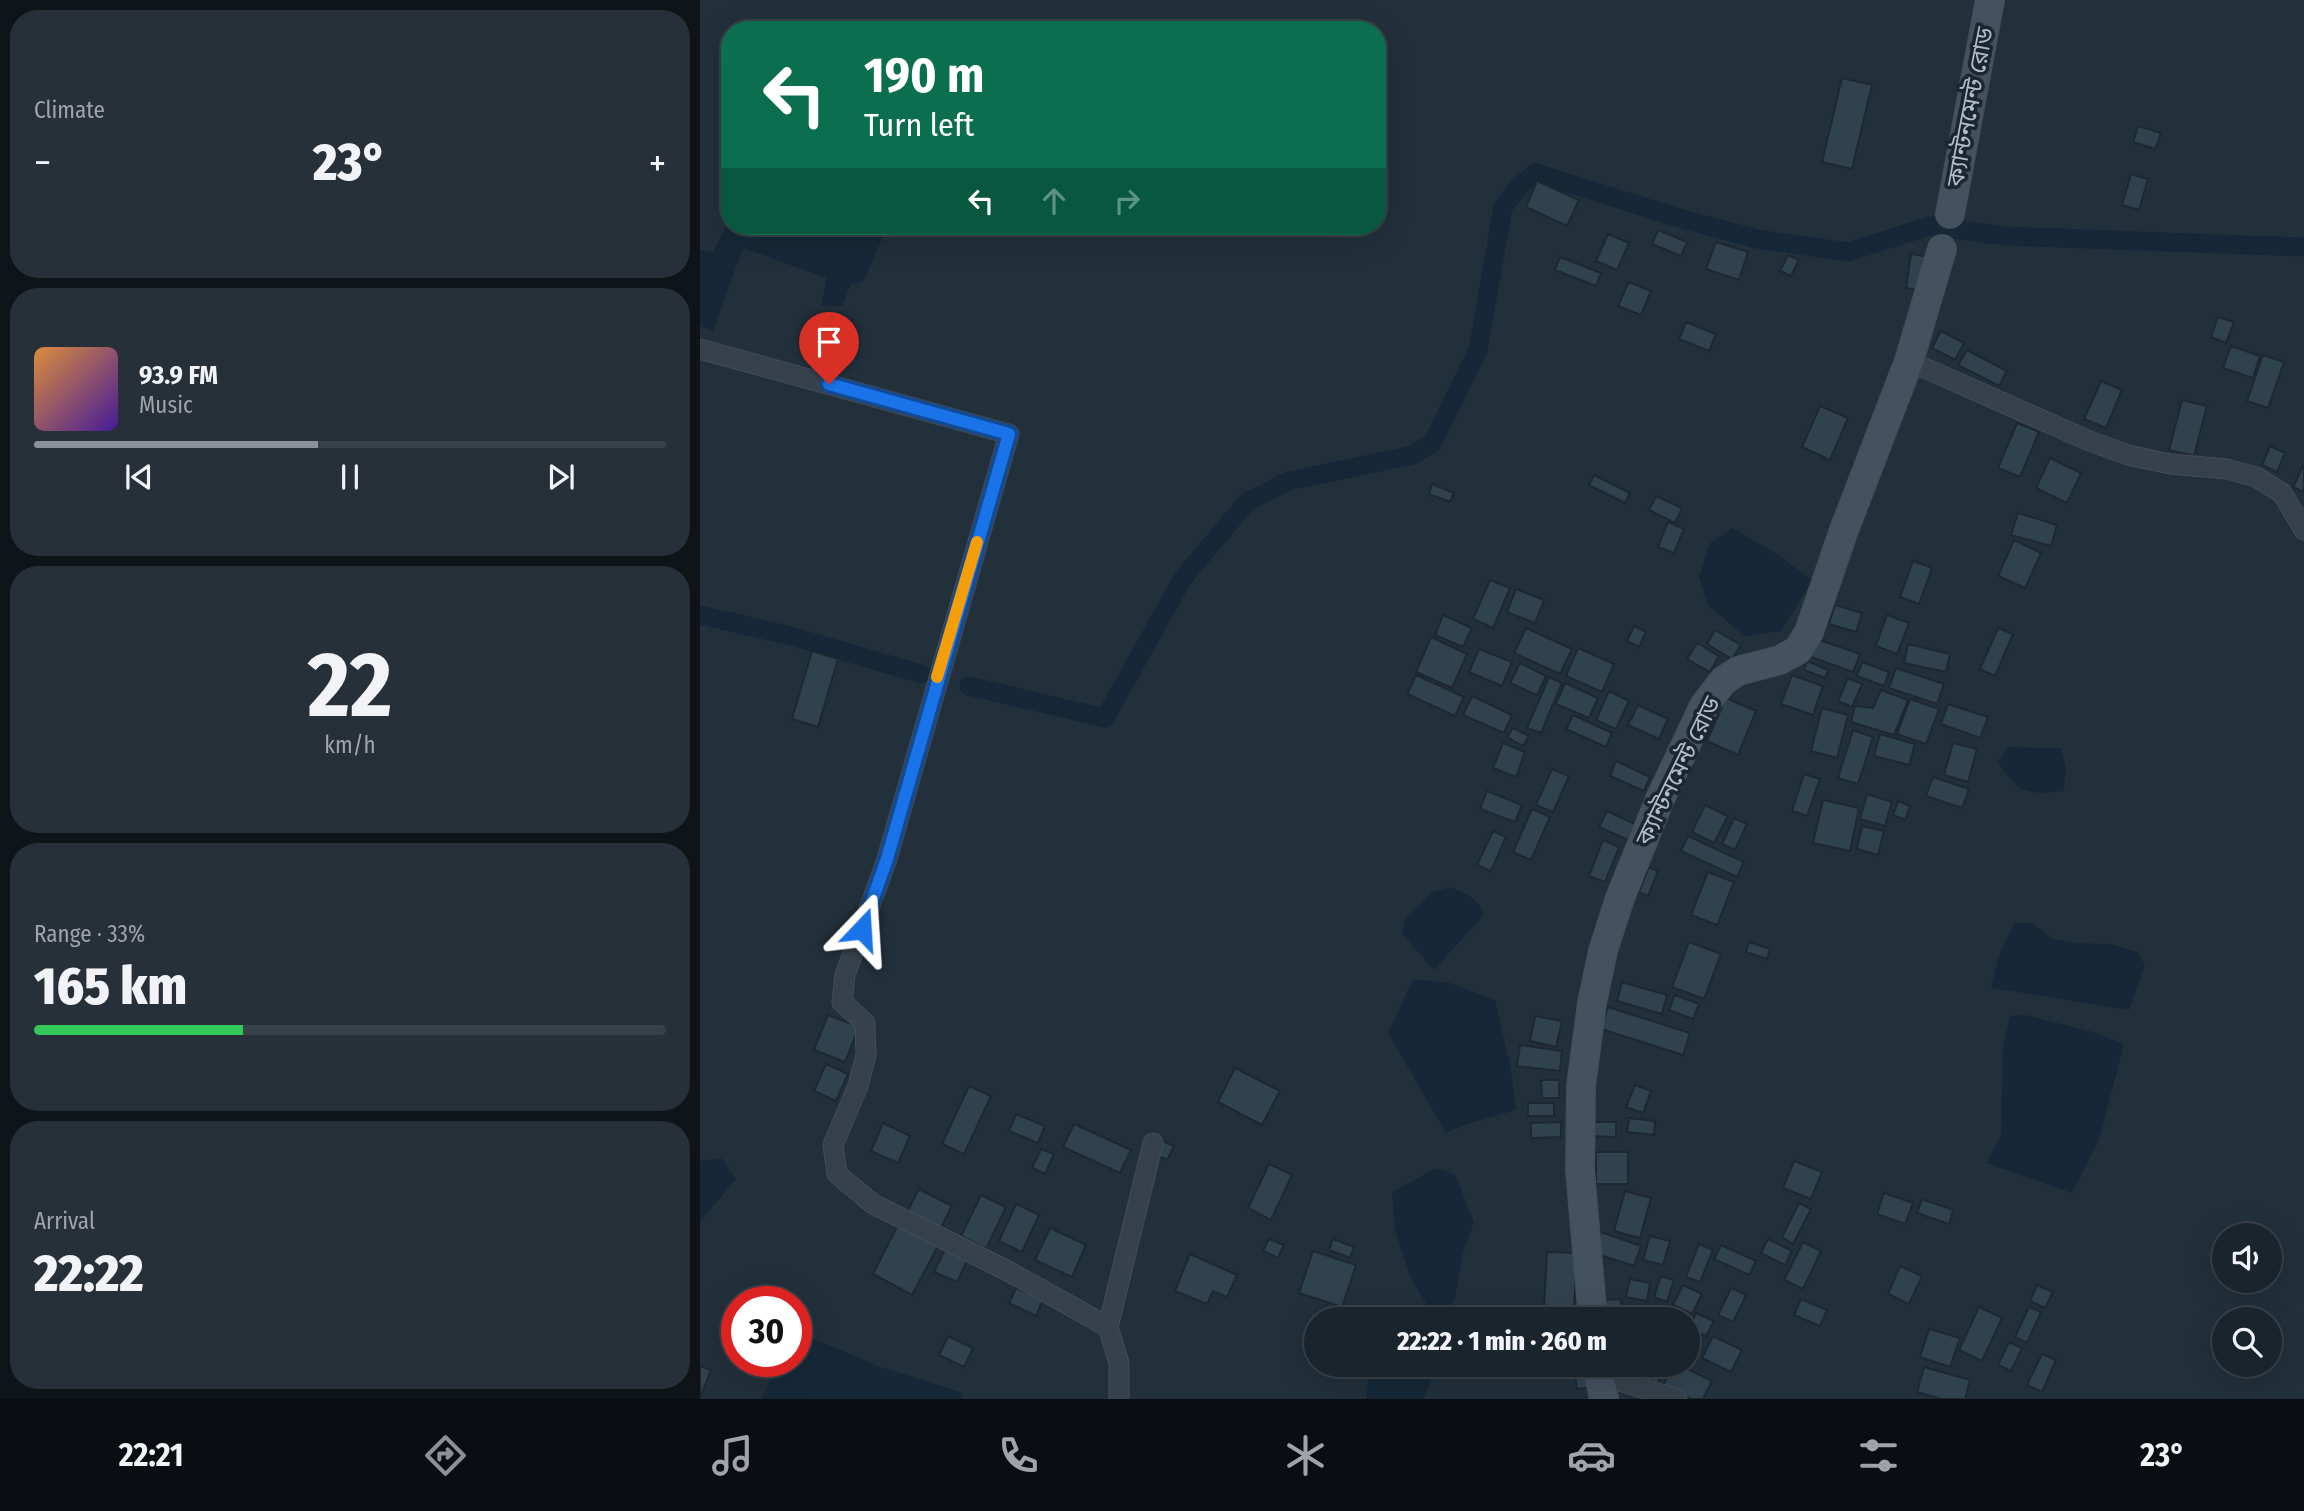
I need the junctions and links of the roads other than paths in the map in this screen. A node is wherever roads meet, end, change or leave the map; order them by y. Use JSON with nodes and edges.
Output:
{"nodes":[{"id":1,"x":1990,"y":0,"type":"edge"},
{"id":2,"x":1950,"y":214,"type":"dead end"},
{"id":3,"x":1942,"y":249,"type":"dead end"},
{"id":4,"x":700,"y":349,"type":"edge"},
{"id":5,"x":1909,"y":361,"type":"junction"},
{"id":6,"x":2304,"y":530,"type":"edge"},
{"id":7,"x":1153,"y":1143,"type":"dead end"},
{"id":8,"x":1592,"y":1307,"type":"edge"},
{"id":9,"x":1108,"y":1327,"type":"junction"},
{"id":10,"x":1600,"y":1379,"type":"edge"},
{"id":11,"x":1119,"y":1399,"type":"edge"},
{"id":12,"x":1677,"y":1399,"type":"edge"}],
"edges":[{"from":1,"to":2,"type":"main road","name":"ক্যান্টনমেন্ট রোড"},
{"from":3,"to":5,"type":"main road","name":"ক্যান্টনমেন্ট রোড"},
{"from":4,"to":9,"type":"street"},
{"from":5,"to":6,"type":"street"},
{"from":5,"to":8,"type":"main road","name":"ক্যান্টনমেন্ট রোড"},
{"from":7,"to":9,"type":"street"},
{"from":9,"to":11,"type":"street"},
{"from":10,"to":12,"type":"street"}]}
